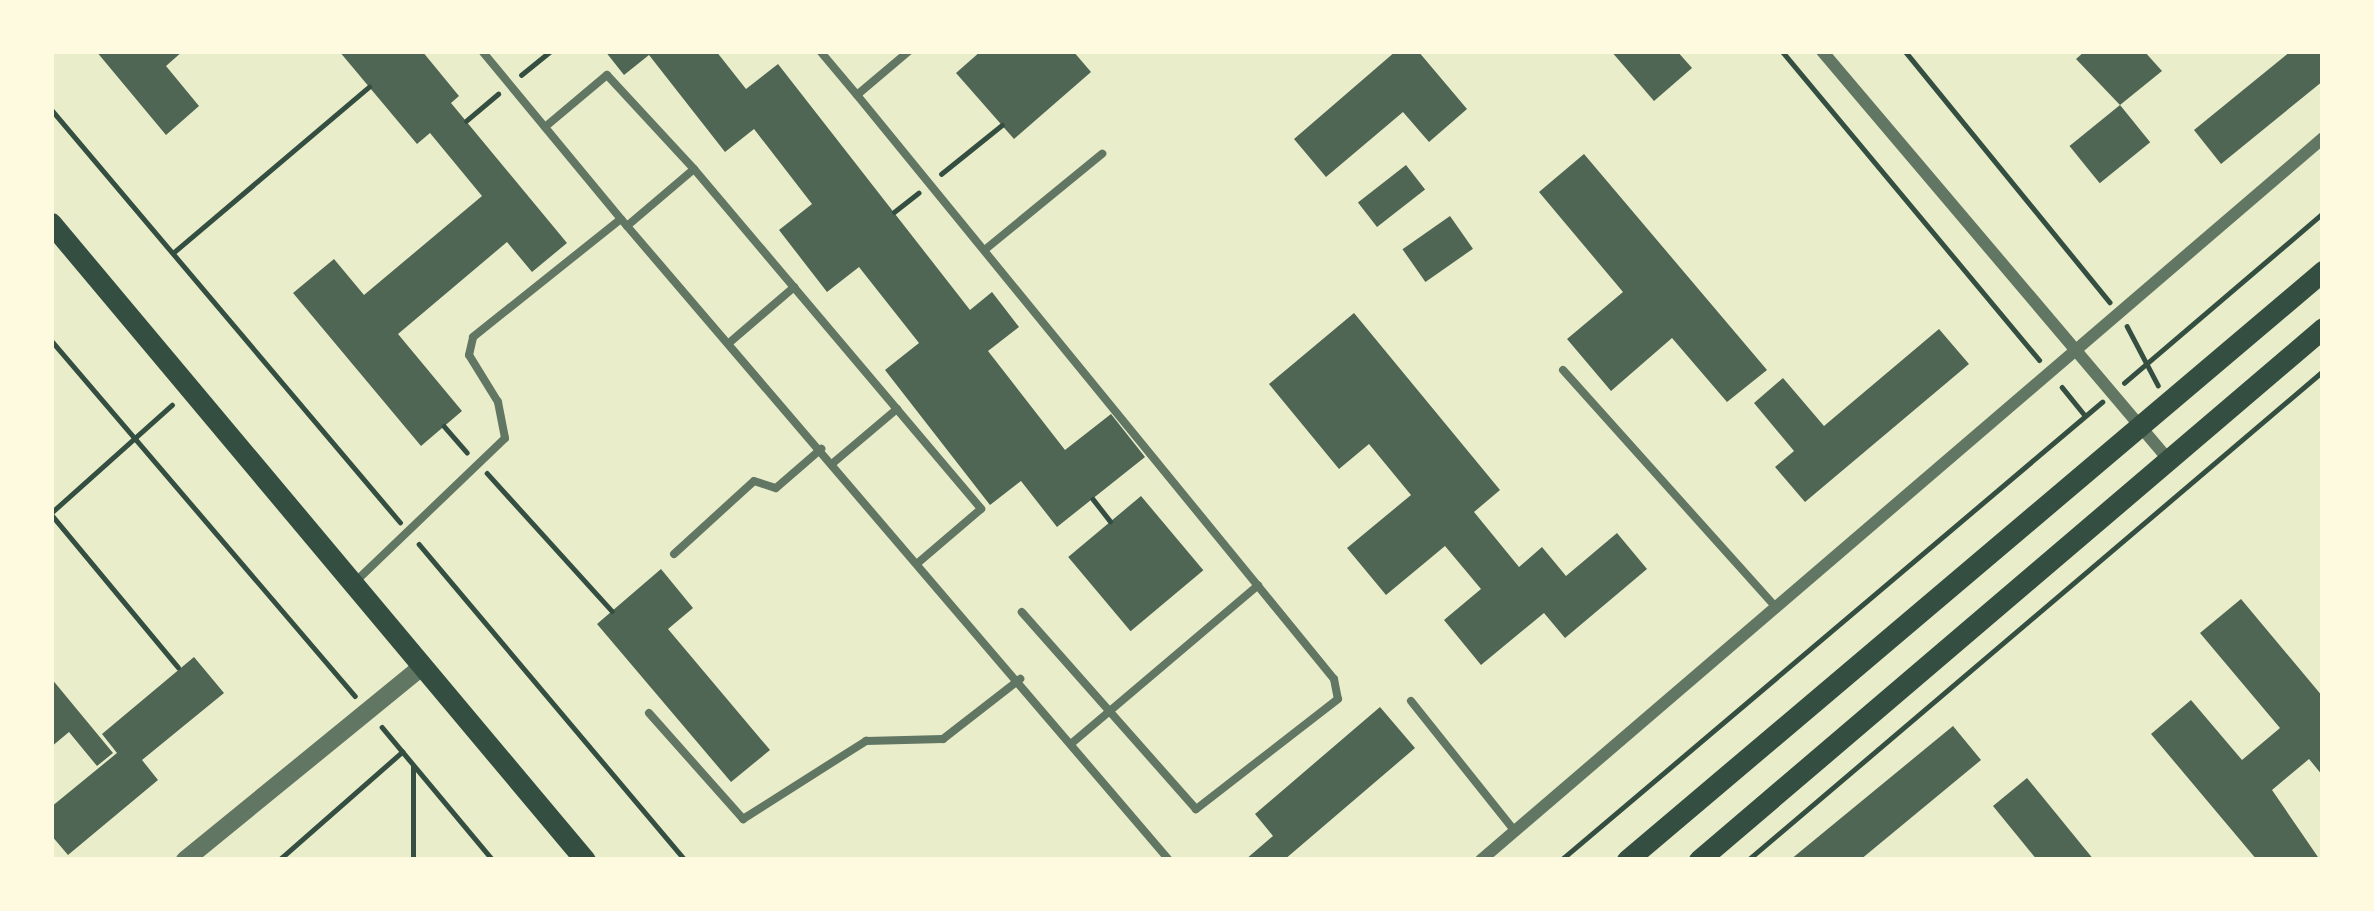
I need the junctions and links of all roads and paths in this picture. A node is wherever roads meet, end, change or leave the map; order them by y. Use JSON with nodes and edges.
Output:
{"nodes":[{"id":1,"x":482,"y":51,"type":"edge"},
{"id":2,"x":820,"y":51,"type":"edge"},
{"id":3,"x":909,"y":51,"type":"edge"},
{"id":4,"x":1782,"y":51,"type":"edge"},
{"id":5,"x":1822,"y":51,"type":"edge"},
{"id":6,"x":1905,"y":51,"type":"edge"},
{"id":7,"x":369,"y":87,"type":"dead end"},
{"id":8,"x":856,"y":95,"type":"junction"},
{"id":9,"x":51,"y":109,"type":"edge"},
{"id":10,"x":1002,"y":125,"type":"dead end"},
{"id":11,"x":544,"y":127,"type":"junction"},
{"id":12,"x":2323,"y":138,"type":"edge"},
{"id":13,"x":1102,"y":154,"type":"dead end"},
{"id":14,"x":694,"y":169,"type":"junction"},
{"id":15,"x":894,"y":212,"type":"dead end"},
{"id":16,"x":2323,"y":213,"type":"edge"},
{"id":17,"x":624,"y":222,"type":"junction"},
{"id":18,"x":51,"y":223,"type":"edge"},
{"id":19,"x":987,"y":248,"type":"junction"},
{"id":20,"x":172,"y":253,"type":"junction"},
{"id":21,"x":2323,"y":271,"type":"edge"},
{"id":22,"x":794,"y":287,"type":"junction"},
{"id":23,"x":2120,"y":313,"type":"junction"},
{"id":24,"x":2323,"y":328,"type":"edge"},
{"id":25,"x":51,"y":340,"type":"edge"},
{"id":26,"x":729,"y":343,"type":"junction"},
{"id":27,"x":2075,"y":349,"type":"junction"},
{"id":28,"x":2147,"y":364,"type":"junction"},
{"id":29,"x":1563,"y":370,"type":"dead end"},
{"id":30,"x":2049,"y":371,"type":"junction"},
{"id":31,"x":2323,"y":371,"type":"edge"},
{"id":32,"x":190,"y":388,"type":"junction"},
{"id":33,"x":2113,"y":392,"type":"junction"},
{"id":34,"x":2167,"y":401,"type":"junction"},
{"id":35,"x":897,"y":409,"type":"junction"},
{"id":36,"x":2085,"y":416,"type":"junction"},
{"id":37,"x":2140,"y":424,"type":"junction"},
{"id":38,"x":444,"y":426,"type":"dead end"},
{"id":39,"x":2195,"y":436,"type":"junction"},
{"id":40,"x":134,"y":440,"type":"junction"},
{"id":41,"x":821,"y":449,"type":"junction"},
{"id":42,"x":2168,"y":459,"type":"junction"},
{"id":43,"x":2215,"y":461,"type":"junction"},
{"id":44,"x":833,"y":463,"type":"junction"},
{"id":45,"x":1093,"y":499,"type":"dead end"},
{"id":46,"x":51,"y":513,"type":"edge"},
{"id":47,"x":1111,"y":521,"type":"dead end"},
{"id":48,"x":411,"y":535,"type":"junction"},
{"id":49,"x":674,"y":554,"type":"dead end"},
{"id":50,"x":919,"y":562,"type":"junction"},
{"id":51,"x":353,"y":584,"type":"junction"},
{"id":52,"x":1258,"y":585,"type":"junction"},
{"id":53,"x":1776,"y":607,"type":"junction"},
{"id":54,"x":612,"y":611,"type":"dead end"},
{"id":55,"x":1022,"y":612,"type":"dead end"},
{"id":56,"x":178,"y":667,"type":"dead end"},
{"id":57,"x":422,"y":667,"type":"junction"},
{"id":58,"x":1020,"y":679,"type":"junction"},
{"id":59,"x":1411,"y":701,"type":"dead end"},
{"id":60,"x":369,"y":713,"type":"junction"},
{"id":61,"x":649,"y":713,"type":"dead end"},
{"id":62,"x":1108,"y":713,"type":"junction"},
{"id":63,"x":1072,"y":743,"type":"junction"},
{"id":64,"x":402,"y":752,"type":"junction"},
{"id":65,"x":413,"y":766,"type":"junction"},
{"id":66,"x":1515,"y":831,"type":"junction"},
{"id":67,"x":185,"y":860,"type":"edge"},
{"id":68,"x":279,"y":860,"type":"edge"},
{"id":69,"x":413,"y":860,"type":"edge"},
{"id":70,"x":493,"y":860,"type":"edge"},
{"id":71,"x":585,"y":860,"type":"edge"},
{"id":72,"x":685,"y":860,"type":"edge"},
{"id":73,"x":1169,"y":860,"type":"edge"},
{"id":74,"x":1481,"y":860,"type":"edge"},
{"id":75,"x":1561,"y":860,"type":"edge"},
{"id":76,"x":1627,"y":860,"type":"edge"},
{"id":77,"x":1699,"y":860,"type":"edge"},
{"id":78,"x":1748,"y":860,"type":"edge"}],
"edges":[{"from":1,"to":11,"type":"lane"},
{"from":2,"to":8,"type":"lane"},
{"from":3,"to":8,"type":"lane"},
{"from":4,"to":30,"type":"path"},
{"from":5,"to":27,"type":"street"},
{"from":6,"to":23,"type":"path"},
{"from":7,"to":20,"type":"path"},
{"from":8,"to":19,"type":"lane"},
{"from":9,"to":20,"type":"path"},
{"from":10,"to":15,"type":"path"},
{"from":11,"to":14,"type":"lane"},
{"from":11,"to":17,"type":"lane"},
{"from":12,"to":23,"type":"street"},
{"from":13,"to":19,"type":"lane"},
{"from":14,"to":17,"type":"lane"},
{"from":14,"to":22,"type":"lane"},
{"from":16,"to":28,"type":"path"},
{"from":17,"to":26,"type":"lane"},
{"from":17,"to":48,"type":"lane"},
{"from":18,"to":32,"type":"main road"},
{"from":19,"to":52,"type":"lane"},
{"from":20,"to":48,"type":"path"},
{"from":21,"to":34,"type":"main road"},
{"from":22,"to":26,"type":"lane"},
{"from":22,"to":35,"type":"lane"},
{"from":23,"to":27,"type":"street"},
{"from":23,"to":28,"type":"path"},
{"from":24,"to":39,"type":"main road"},
{"from":25,"to":40,"type":"path"},
{"from":26,"to":41,"type":"lane"},
{"from":27,"to":30,"type":"street"},
{"from":27,"to":33,"type":"street"},
{"from":28,"to":33,"type":"path"},
{"from":28,"to":34,"type":"path"},
{"from":29,"to":53,"type":"lane"},
{"from":30,"to":36,"type":"path"},
{"from":30,"to":53,"type":"street"},
{"from":31,"to":43,"type":"path"},
{"from":32,"to":40,"type":"path"},
{"from":32,"to":51,"type":"main road"},
{"from":33,"to":36,"type":"path"},
{"from":33,"to":37,"type":"street"},
{"from":34,"to":37,"type":"main road"},
{"from":35,"to":44,"type":"lane"},
{"from":35,"to":50,"type":"lane"},
{"from":36,"to":75,"type":"path"},
{"from":37,"to":42,"type":"street"},
{"from":37,"to":76,"type":"main road"},
{"from":38,"to":54,"type":"path"},
{"from":39,"to":42,"type":"main road"},
{"from":39,"to":43,"type":"path"},
{"from":40,"to":46,"type":"path"},
{"from":40,"to":60,"type":"path"},
{"from":41,"to":44,"type":"lane"},
{"from":41,"to":49,"type":"lane"},
{"from":42,"to":77,"type":"main road"},
{"from":43,"to":78,"type":"path"},
{"from":44,"to":50,"type":"lane"},
{"from":45,"to":47,"type":"path"},
{"from":46,"to":56,"type":"path"},
{"from":48,"to":51,"type":"lane"},
{"from":48,"to":72,"type":"path"},
{"from":50,"to":58,"type":"lane"},
{"from":51,"to":57,"type":"main road"},
{"from":52,"to":62,"type":"lane"},
{"from":52,"to":62,"type":"lane"},
{"from":53,"to":66,"type":"street"},
{"from":55,"to":62,"type":"lane"},
{"from":57,"to":60,"type":"street"},
{"from":57,"to":71,"type":"main road"},
{"from":58,"to":61,"type":"lane"},
{"from":58,"to":63,"type":"lane"},
{"from":59,"to":66,"type":"lane"},
{"from":60,"to":64,"type":"path"},
{"from":60,"to":67,"type":"street"},
{"from":62,"to":63,"type":"lane"},
{"from":63,"to":73,"type":"lane"},
{"from":64,"to":65,"type":"path"},
{"from":64,"to":68,"type":"path"},
{"from":65,"to":69,"type":"path"},
{"from":65,"to":70,"type":"path"},
{"from":66,"to":74,"type":"street"}]}
